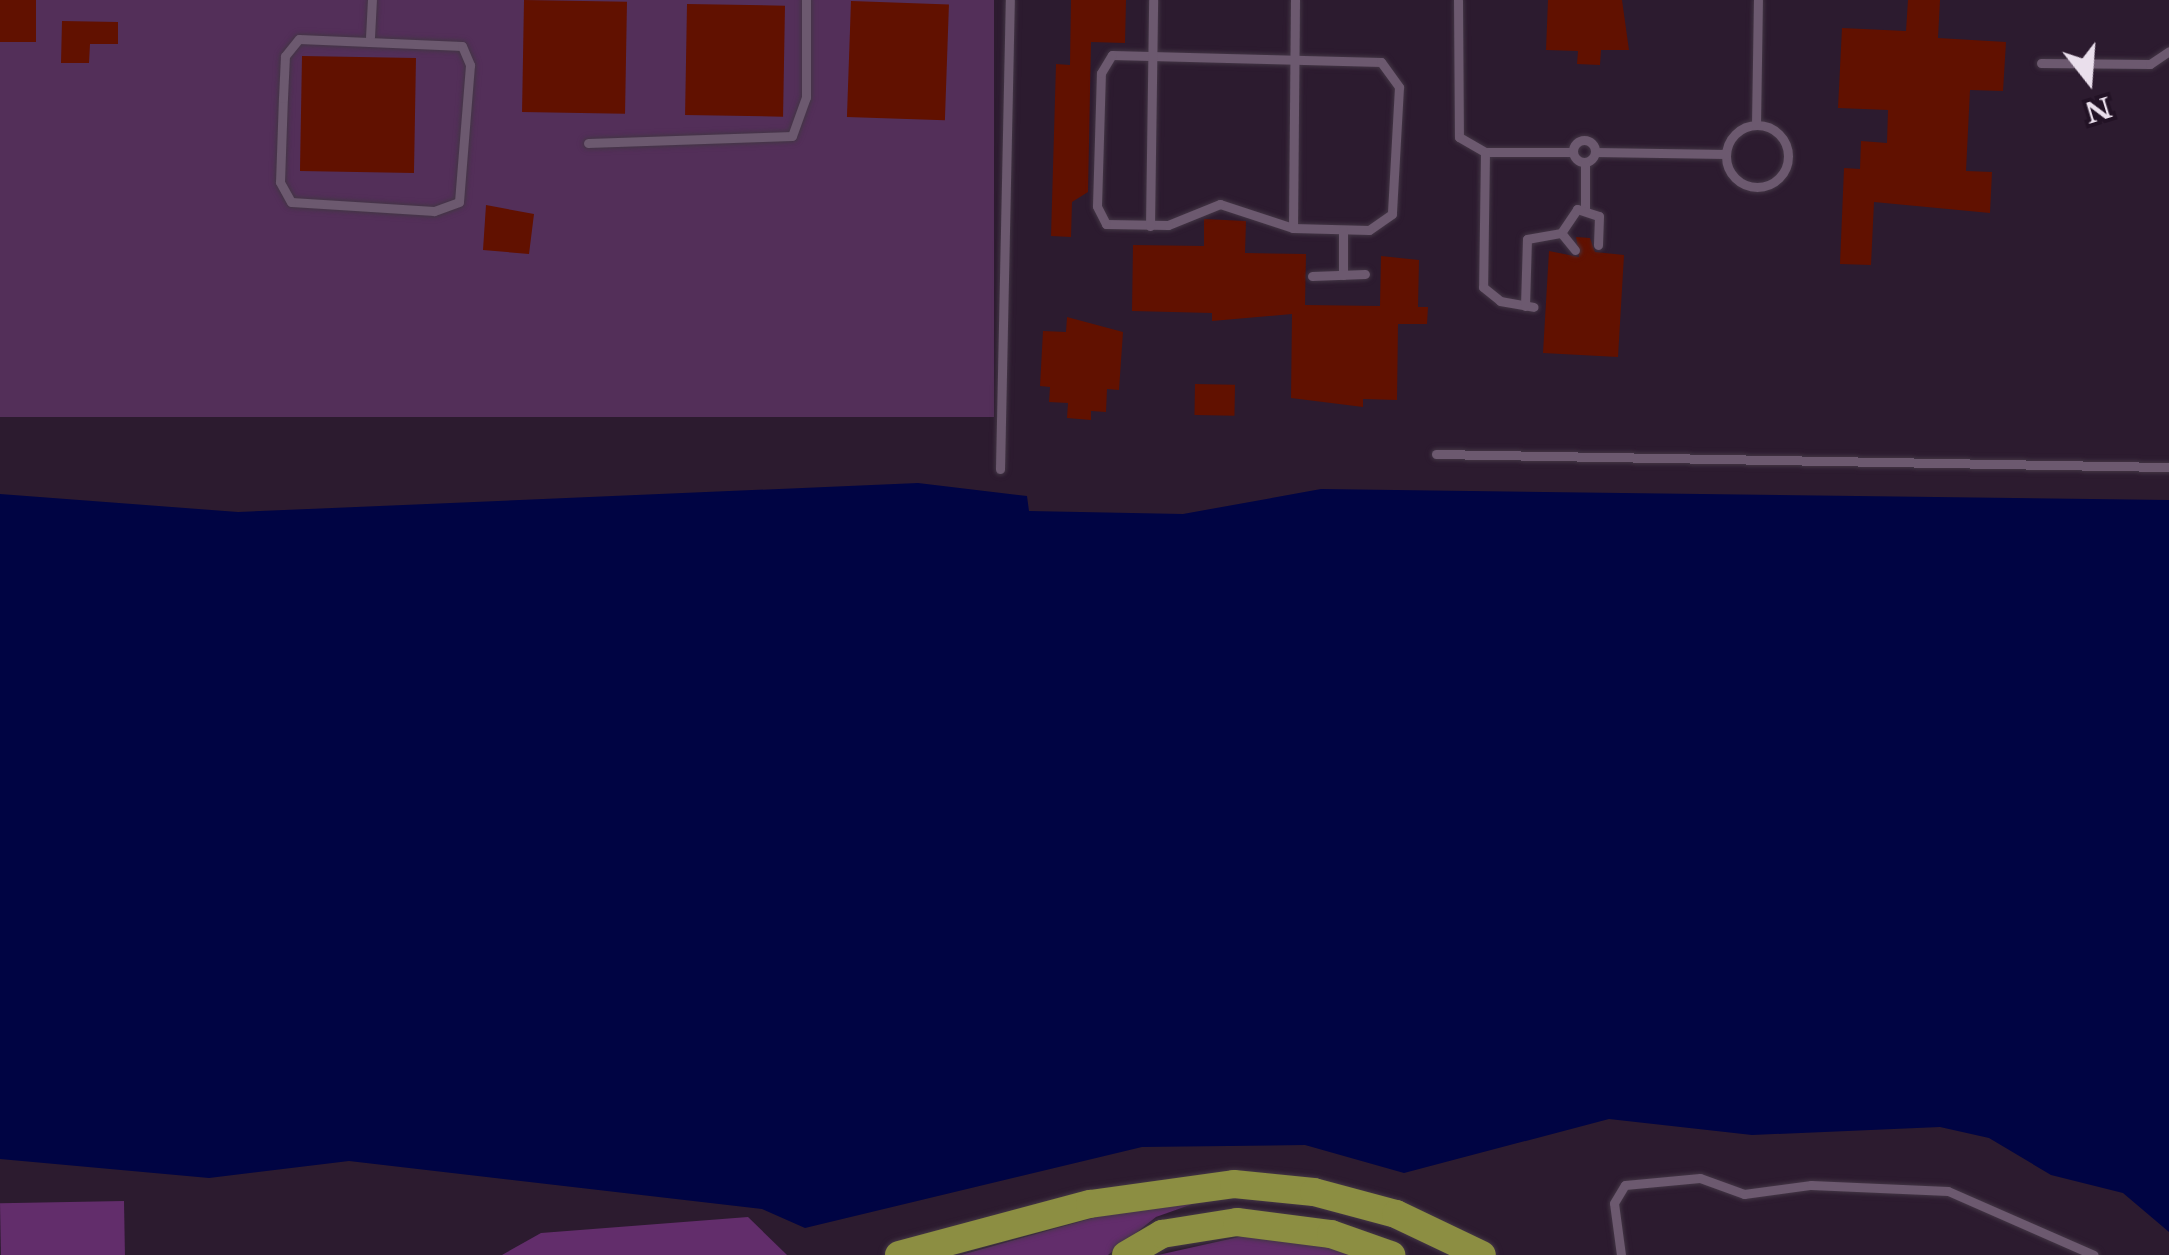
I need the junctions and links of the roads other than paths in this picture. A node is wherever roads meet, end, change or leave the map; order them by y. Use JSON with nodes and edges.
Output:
{"nodes":[{"id":1,"x":372,"y":0,"type":"edge"},
{"id":2,"x":806,"y":0,"type":"edge"},
{"id":3,"x":1010,"y":0,"type":"edge"},
{"id":4,"x":1153,"y":0,"type":"edge"},
{"id":5,"x":1295,"y":0,"type":"edge"},
{"id":6,"x":1458,"y":0,"type":"edge"},
{"id":7,"x":1758,"y":0,"type":"edge"},
{"id":8,"x":370,"y":37,"type":"junction"},
{"id":9,"x":1152,"y":52,"type":"junction"},
{"id":10,"x":2169,"y":52,"type":"edge"},
{"id":11,"x":1294,"y":54,"type":"junction"},
{"id":12,"x":2042,"y":63,"type":"dead end"},
{"id":13,"x":1756,"y":125,"type":"junction"},
{"id":14,"x":588,"y":143,"type":"dead end"},
{"id":15,"x":1485,"y":152,"type":"junction"},
{"id":16,"x":1574,"y":152,"type":"junction"},
{"id":17,"x":1595,"y":152,"type":"junction"},
{"id":18,"x":1726,"y":154,"type":"junction"},
{"id":19,"x":1585,"y":162,"type":"junction"},
{"id":20,"x":1585,"y":208,"type":"junction"},
{"id":21,"x":1150,"y":226,"type":"junction"},
{"id":22,"x":1293,"y":228,"type":"junction"},
{"id":23,"x":1343,"y":230,"type":"junction"},
{"id":24,"x":1561,"y":233,"type":"junction"},
{"id":25,"x":1598,"y":245,"type":"dead end"},
{"id":26,"x":1575,"y":250,"type":"dead end"},
{"id":27,"x":1365,"y":274,"type":"dead end"},
{"id":28,"x":1343,"y":275,"type":"junction"},
{"id":29,"x":1312,"y":276,"type":"dead end"},
{"id":30,"x":1436,"y":454,"type":"dead end"},
{"id":31,"x":2169,"y":467,"type":"edge"},
{"id":32,"x":1000,"y":468,"type":"dead end"},
{"id":33,"x":898,"y":1255,"type":"edge"},
{"id":34,"x":1126,"y":1255,"type":"edge"},
{"id":35,"x":1391,"y":1255,"type":"edge"},
{"id":36,"x":1482,"y":1255,"type":"edge"},
{"id":37,"x":1621,"y":1255,"type":"edge"},
{"id":38,"x":2094,"y":1255,"type":"edge"}],
"edges":[{"from":1,"to":8,"type":"lane"},
{"from":2,"to":14,"type":"lane"},
{"from":3,"to":32,"type":"lane"},
{"from":4,"to":9,"type":"lane"},
{"from":5,"to":11,"type":"lane"},
{"from":6,"to":15,"type":"lane"},
{"from":7,"to":13,"type":"lane"},
{"from":8,"to":8,"type":"lane"},
{"from":9,"to":11,"type":"lane"},
{"from":9,"to":21,"type":"lane"},
{"from":9,"to":21,"type":"lane"},
{"from":10,"to":12,"type":"lane"},
{"from":11,"to":22,"type":"lane"},
{"from":11,"to":23,"type":"lane"},
{"from":13,"to":18,"type":"lane"},
{"from":13,"to":18,"type":"lane"},
{"from":15,"to":16,"type":"lane"},
{"from":15,"to":24,"type":"lane"},
{"from":16,"to":17,"type":"lane"},
{"from":16,"to":19,"type":"lane"},
{"from":17,"to":18,"type":"lane"},
{"from":17,"to":19,"type":"lane"},
{"from":19,"to":20,"type":"lane"},
{"from":20,"to":24,"type":"lane"},
{"from":20,"to":25,"type":"lane"},
{"from":21,"to":22,"type":"lane"},
{"from":22,"to":23,"type":"lane"},
{"from":23,"to":28,"type":"lane"},
{"from":24,"to":26,"type":"lane"},
{"from":27,"to":28,"type":"lane"},
{"from":28,"to":29,"type":"lane"},
{"from":30,"to":31,"type":"lane"},
{"from":33,"to":36,"type":"highway"},
{"from":34,"to":35,"type":"highway"},
{"from":37,"to":38,"type":"lane"}]}
